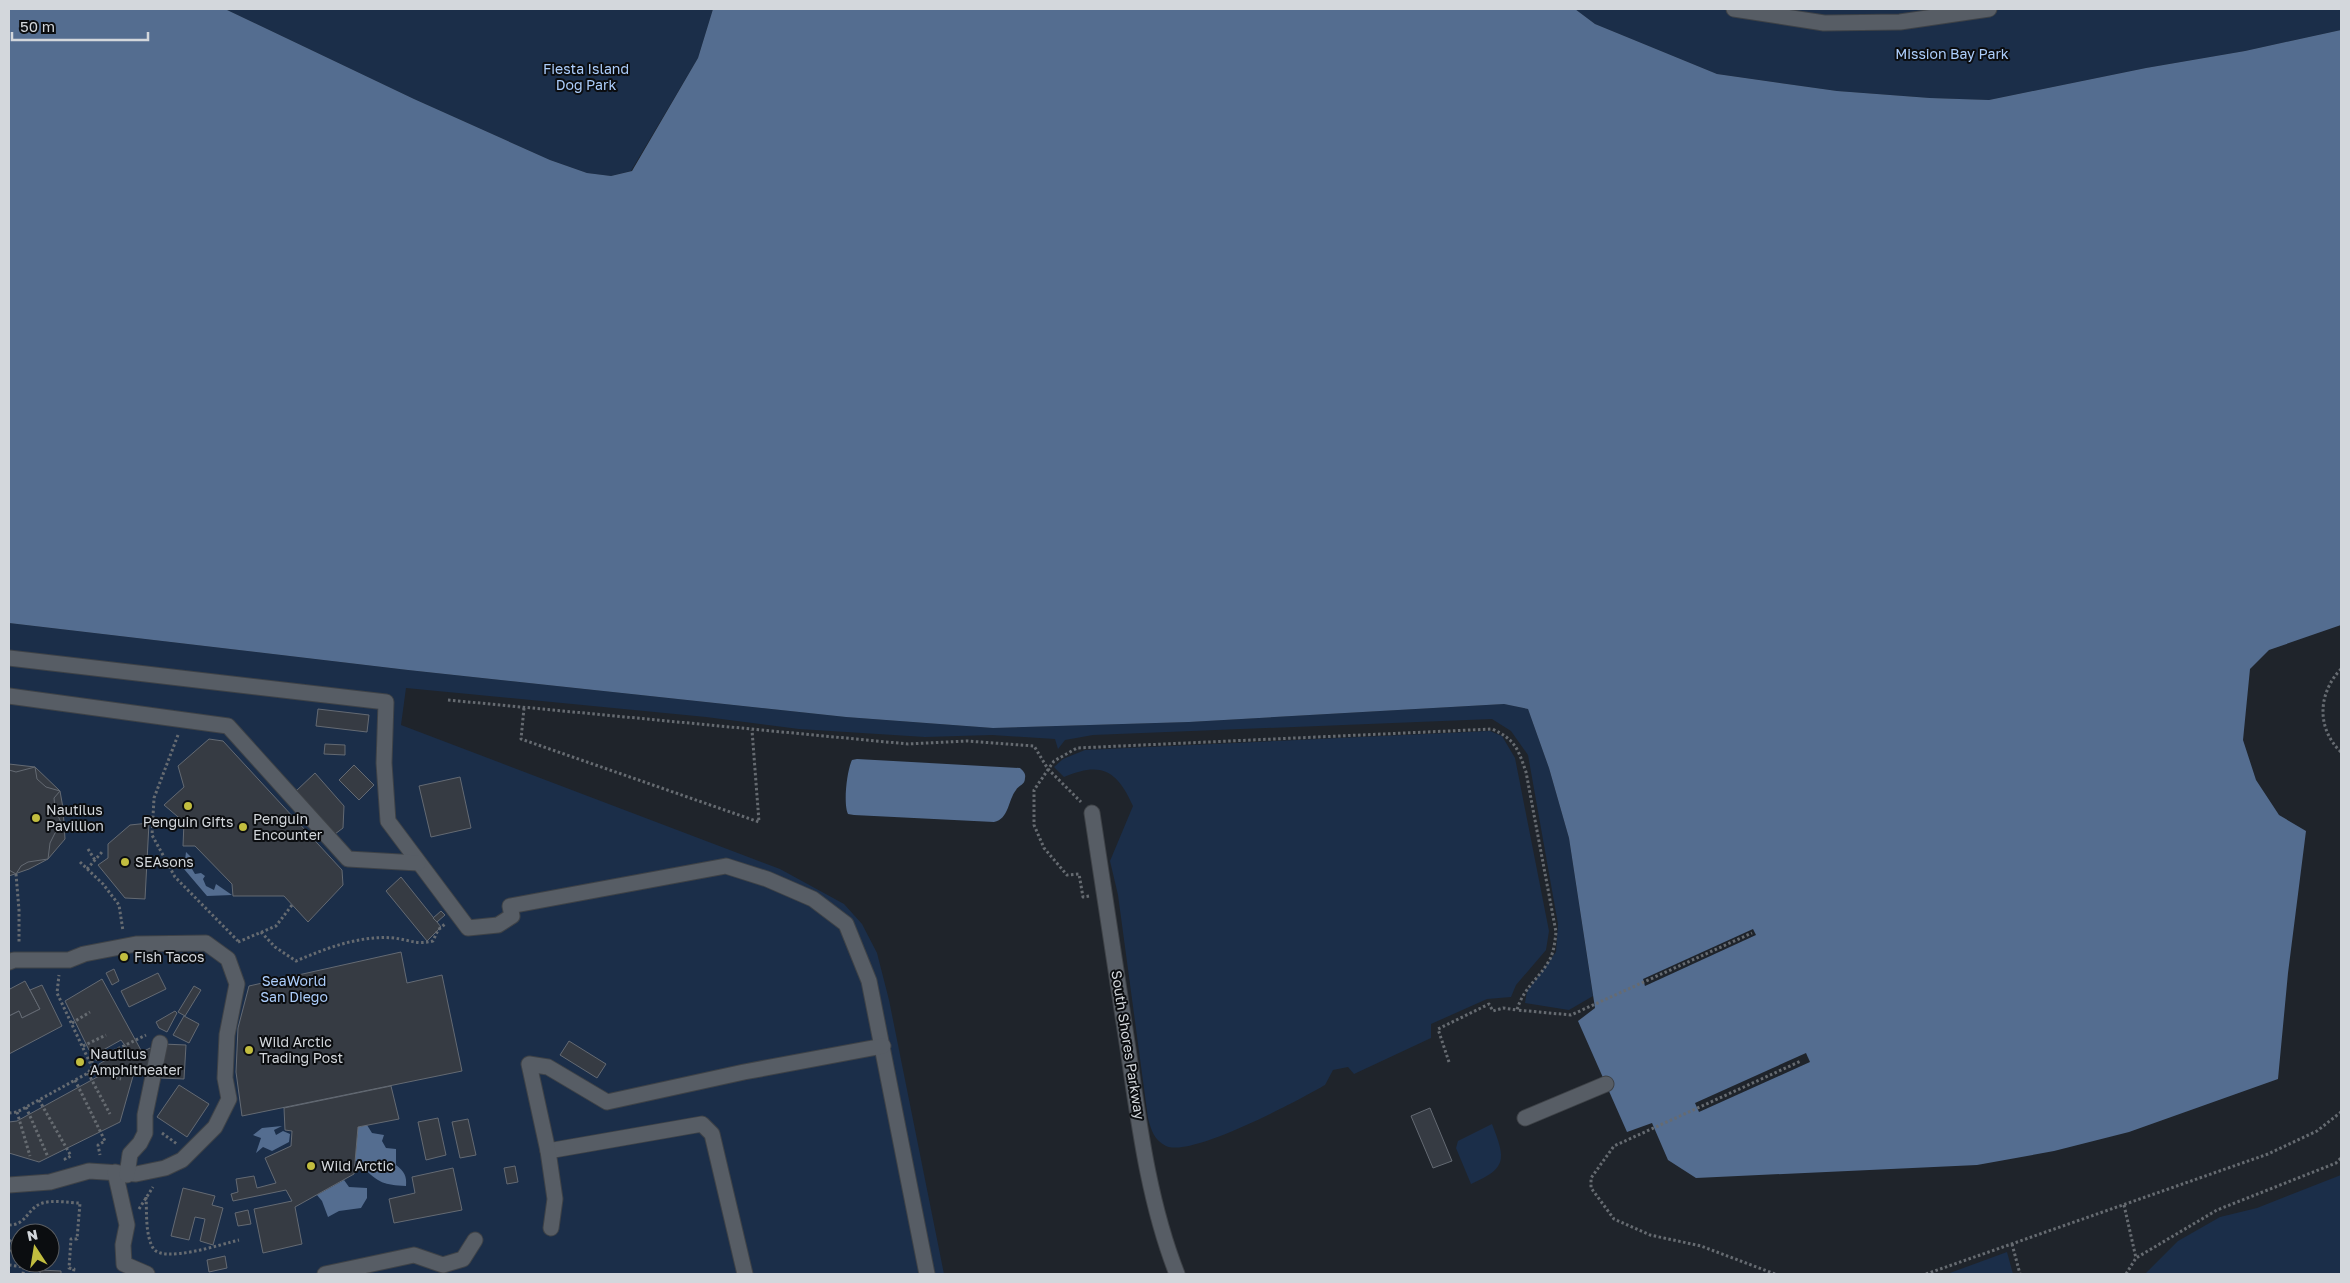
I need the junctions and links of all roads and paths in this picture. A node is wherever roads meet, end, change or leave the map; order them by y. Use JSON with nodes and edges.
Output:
{"nodes":[{"id":1,"x":1734,"y":9,"type":"edge"},
{"id":2,"x":1989,"y":9,"type":"edge"},
{"id":3,"x":9,"y":658,"type":"edge"},
{"id":4,"x":2341,"y":669,"type":"edge"},
{"id":5,"x":9,"y":696,"type":"edge"},
{"id":6,"x":448,"y":700,"type":"dead end"},
{"id":7,"x":524,"y":708,"type":"junction"},
{"id":8,"x":184,"y":720,"type":"junction"},
{"id":9,"x":752,"y":730,"type":"junction"},
{"id":10,"x":2341,"y":752,"type":"edge"},
{"id":11,"x":1048,"y":769,"type":"junction"},
{"id":12,"x":1092,"y":813,"type":"joint"},
{"id":13,"x":180,"y":819,"type":"dead end"},
{"id":14,"x":153,"y":825,"type":"junction"},
{"id":15,"x":88,"y":849,"type":"dead end"},
{"id":16,"x":102,"y":852,"type":"dead end"},
{"id":17,"x":96,"y":860,"type":"junction"},
{"id":18,"x":80,"y":862,"type":"dead end"},
{"id":19,"x":418,"y":863,"type":"junction"},
{"id":20,"x":87,"y":869,"type":"junction"},
{"id":21,"x":16,"y":874,"type":"dead end"},
{"id":22,"x":1105,"y":896,"type":"junction"},
{"id":23,"x":292,"y":905,"type":"dead end"},
{"id":24,"x":457,"y":914,"type":"junction"},
{"id":25,"x":261,"y":932,"type":"junction"},
{"id":26,"x":1752,"y":933,"type":"dead end"},
{"id":27,"x":238,"y":941,"type":"junction"},
{"id":28,"x":125,"y":946,"type":"junction"},
{"id":29,"x":228,"y":959,"type":"junction"},
{"id":30,"x":13,"y":960,"type":"edge"},
{"id":31,"x":57,"y":992,"type":"dead end"},
{"id":32,"x":1517,"y":1010,"type":"junction"},
{"id":33,"x":90,"y":1012,"type":"dead end"},
{"id":34,"x":72,"y":1023,"type":"junction"},
{"id":35,"x":106,"y":1035,"type":"dead end"},
{"id":36,"x":160,"y":1043,"type":"joint"},
{"id":37,"x":83,"y":1046,"type":"junction"},
{"id":38,"x":883,"y":1046,"type":"junction"},
{"id":39,"x":1802,"y":1061,"type":"dead end"},
{"id":40,"x":91,"y":1062,"type":"junction"},
{"id":41,"x":1449,"y":1062,"type":"dead end"},
{"id":42,"x":89,"y":1071,"type":"junction"},
{"id":43,"x":121,"y":1079,"type":"dead end"},
{"id":44,"x":75,"y":1080,"type":"junction"},
{"id":45,"x":1606,"y":1084,"type":"dead end"},
{"id":46,"x":39,"y":1100,"type":"junction"},
{"id":47,"x":26,"y":1107,"type":"junction"},
{"id":48,"x":17,"y":1112,"type":"junction"},
{"id":49,"x":2341,"y":1112,"type":"edge"},
{"id":50,"x":9,"y":1113,"type":"edge"},
{"id":51,"x":110,"y":1114,"type":"dead end"},
{"id":52,"x":1525,"y":1118,"type":"dead end"},
{"id":53,"x":98,"y":1145,"type":"dead end"},
{"id":54,"x":548,"y":1150,"type":"junction"},
{"id":55,"x":30,"y":1156,"type":"dead end"},
{"id":56,"x":48,"y":1158,"type":"dead end"},
{"id":57,"x":2341,"y":1158,"type":"edge"},
{"id":58,"x":66,"y":1159,"type":"dead end"},
{"id":59,"x":165,"y":1168,"type":"junction"},
{"id":60,"x":121,"y":1173,"type":"junction"},
{"id":61,"x":9,"y":1185,"type":"edge"},
{"id":62,"x":146,"y":1197,"type":"junction"},
{"id":63,"x":2124,"y":1204,"type":"junction"},
{"id":64,"x":9,"y":1225,"type":"edge"},
{"id":65,"x":127,"y":1225,"type":"junction"},
{"id":66,"x":551,"y":1228,"type":"dead end"},
{"id":67,"x":9,"y":1240,"type":"edge"},
{"id":68,"x":239,"y":1240,"type":"dead end"},
{"id":69,"x":474,"y":1240,"type":"dead end"},
{"id":70,"x":2012,"y":1244,"type":"junction"},
{"id":71,"x":9,"y":1252,"type":"edge"},
{"id":72,"x":2136,"y":1258,"type":"junction"},
{"id":73,"x":9,"y":1265,"type":"edge"},
{"id":74,"x":23,"y":1274,"type":"edge"},
{"id":75,"x":73,"y":1274,"type":"edge"},
{"id":76,"x":147,"y":1274,"type":"edge"},
{"id":77,"x":325,"y":1274,"type":"edge"},
{"id":78,"x":745,"y":1274,"type":"edge"},
{"id":79,"x":927,"y":1274,"type":"edge"},
{"id":80,"x":1177,"y":1274,"type":"edge"},
{"id":81,"x":1776,"y":1274,"type":"edge"},
{"id":82,"x":1926,"y":1274,"type":"edge"},
{"id":83,"x":2020,"y":1274,"type":"edge"},
{"id":84,"x":2126,"y":1274,"type":"edge"}],
"edges":[{"from":1,"to":2,"type":"street"},
{"from":3,"to":19,"type":"street"},
{"from":4,"to":10,"type":"path"},
{"from":5,"to":8,"type":"street"},
{"from":6,"to":7,"type":"path"},
{"from":7,"to":9,"type":"path"},
{"from":7,"to":9,"type":"path"},
{"from":8,"to":14,"type":"path"},
{"from":8,"to":19,"type":"street"},
{"from":9,"to":11,"type":"path"},
{"from":11,"to":12,"type":"path"},
{"from":11,"to":22,"type":"path"},
{"from":11,"to":32,"type":"path"},
{"from":12,"to":22,"type":"street","name":"South Shores Parkway"},
{"from":13,"to":14,"type":"path"},
{"from":14,"to":27,"type":"path"},
{"from":15,"to":17,"type":"path"},
{"from":16,"to":17,"type":"path"},
{"from":17,"to":20,"type":"path"},
{"from":18,"to":20,"type":"path"},
{"from":19,"to":24,"type":"street"},
{"from":20,"to":28,"type":"path"},
{"from":21,"to":30,"type":"path"},
{"from":22,"to":80,"type":"street","name":"South Shores Parkway"},
{"from":23,"to":25,"type":"path"},
{"from":24,"to":25,"type":"path"},
{"from":24,"to":38,"type":"street"},
{"from":25,"to":27,"type":"path"},
{"from":26,"to":32,"type":"path"},
{"from":27,"to":29,"type":"path"},
{"from":28,"to":29,"type":"street"},
{"from":28,"to":30,"type":"street"},
{"from":29,"to":59,"type":"street"},
{"from":31,"to":34,"type":"path"},
{"from":32,"to":41,"type":"path"},
{"from":33,"to":34,"type":"path"},
{"from":34,"to":37,"type":"path"},
{"from":35,"to":37,"type":"path"},
{"from":36,"to":40,"type":"path"},
{"from":36,"to":60,"type":"street"},
{"from":37,"to":40,"type":"path"},
{"from":38,"to":54,"type":"street"},
{"from":38,"to":79,"type":"street"},
{"from":39,"to":81,"type":"path"},
{"from":40,"to":42,"type":"path"},
{"from":42,"to":43,"type":"path"},
{"from":42,"to":44,"type":"path"},
{"from":42,"to":51,"type":"path"},
{"from":44,"to":46,"type":"path"},
{"from":44,"to":53,"type":"path"},
{"from":45,"to":52,"type":"street"},
{"from":46,"to":47,"type":"path"},
{"from":46,"to":58,"type":"path"},
{"from":47,"to":48,"type":"path"},
{"from":47,"to":56,"type":"path"},
{"from":48,"to":50,"type":"path"},
{"from":48,"to":55,"type":"path"},
{"from":49,"to":63,"type":"path"},
{"from":54,"to":66,"type":"street"},
{"from":54,"to":78,"type":"street"},
{"from":57,"to":72,"type":"path"},
{"from":59,"to":60,"type":"street"},
{"from":59,"to":62,"type":"path"},
{"from":60,"to":61,"type":"street"},
{"from":60,"to":65,"type":"street"},
{"from":62,"to":65,"type":"path"},
{"from":62,"to":68,"type":"path"},
{"from":63,"to":70,"type":"path"},
{"from":63,"to":72,"type":"path"},
{"from":64,"to":75,"type":"path"},
{"from":65,"to":76,"type":"street"},
{"from":67,"to":71,"type":"path"},
{"from":69,"to":77,"type":"street"},
{"from":70,"to":82,"type":"path"},
{"from":70,"to":83,"type":"path"},
{"from":72,"to":84,"type":"path"},
{"from":73,"to":74,"type":"path"}]}
